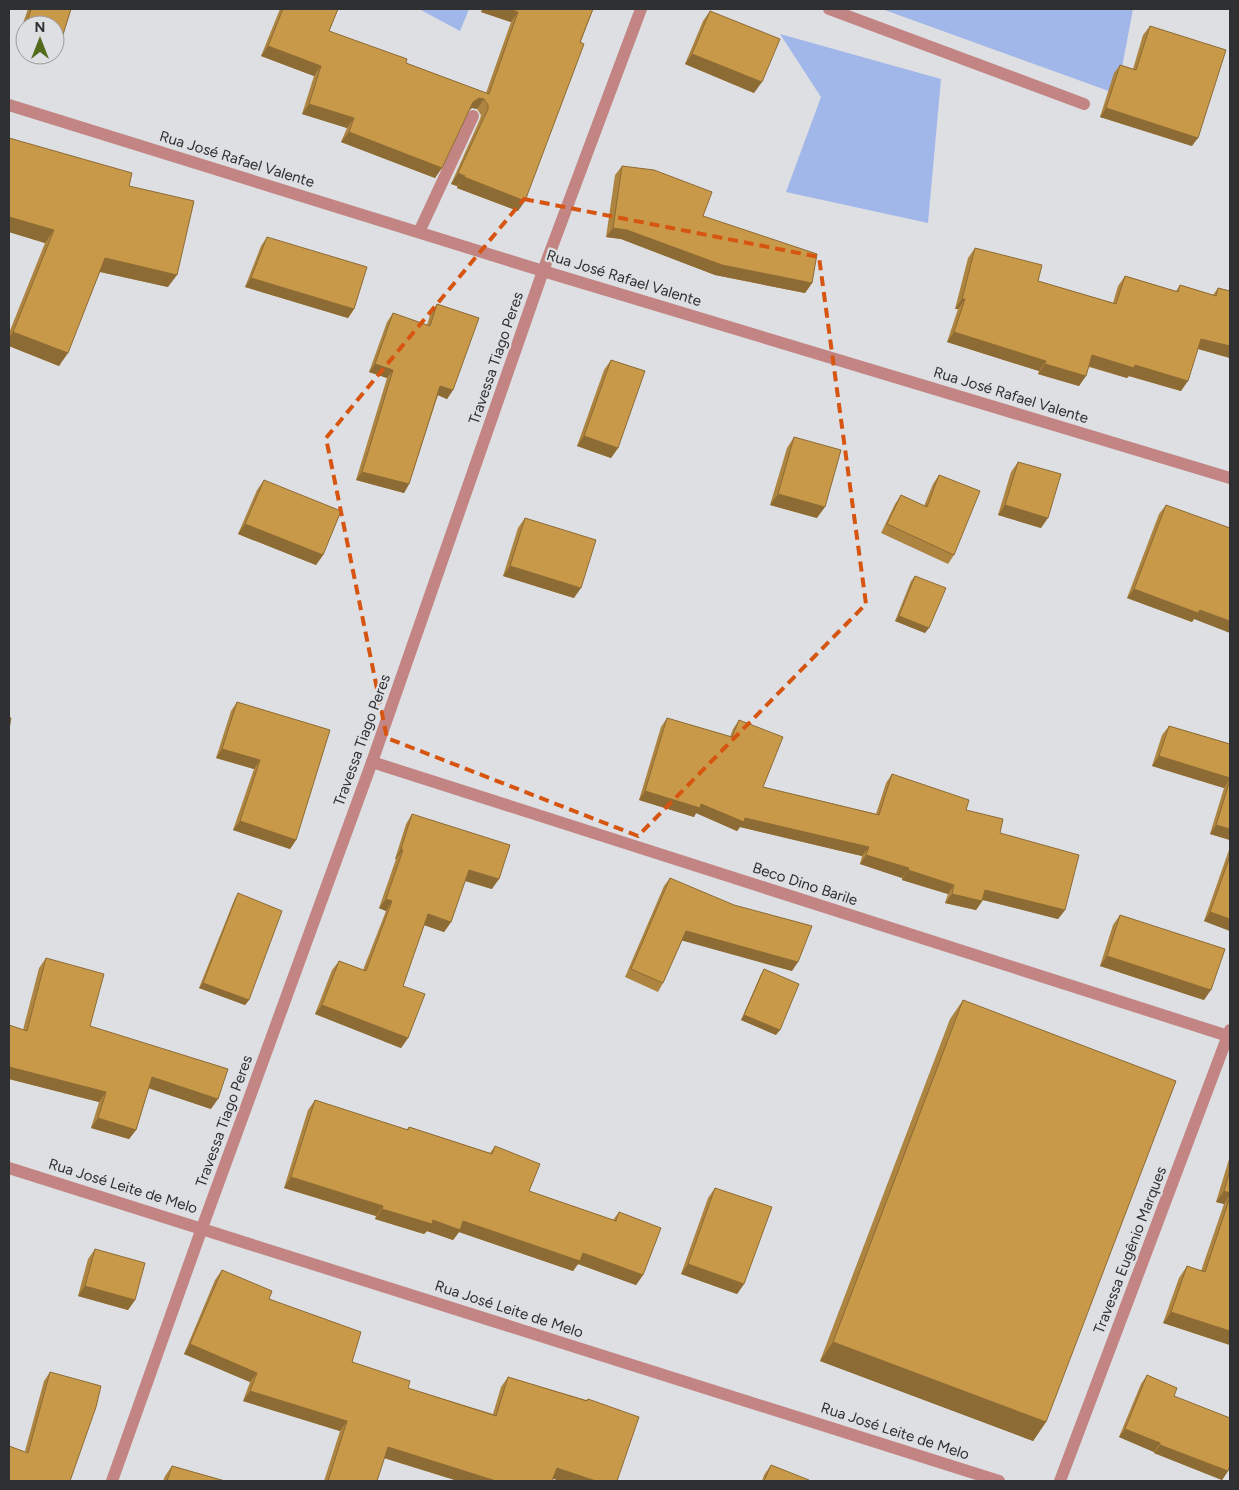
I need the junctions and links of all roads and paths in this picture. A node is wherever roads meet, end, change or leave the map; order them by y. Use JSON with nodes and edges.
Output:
{"nodes":[{"id":1,"x":641,"y":9,"type":"edge"},
{"id":2,"x":829,"y":9,"type":"edge"},
{"id":3,"x":1084,"y":104,"type":"dead end"},
{"id":4,"x":9,"y":105,"type":"edge"},
{"id":5,"x":473,"y":116,"type":"edge"},
{"id":6,"x":419,"y":232,"type":"junction"},
{"id":7,"x":543,"y":271,"type":"junction"},
{"id":8,"x":1230,"y":478,"type":"edge"},
{"id":9,"x":372,"y":762,"type":"junction"},
{"id":10,"x":1229,"y":1033,"type":"edge"},
{"id":11,"x":9,"y":1168,"type":"edge"},
{"id":12,"x":202,"y":1228,"type":"junction"},
{"id":13,"x":112,"y":1481,"type":"edge"},
{"id":14,"x":999,"y":1481,"type":"edge"},
{"id":15,"x":1060,"y":1481,"type":"edge"}],
"edges":[{"from":1,"to":7,"type":"street","name":"Travessa Tiago Peres"},
{"from":2,"to":3,"type":"street"},
{"from":4,"to":6,"type":"street","name":"Rua José Rafael Valente"},
{"from":5,"to":6,"type":"street"},
{"from":6,"to":7,"type":"street","name":"Rua José Rafael Valente"},
{"from":7,"to":8,"type":"street","name":"Rua José Rafael Valente"},
{"from":7,"to":9,"type":"street","name":"Travessa Tiago Peres"},
{"from":9,"to":10,"type":"street","name":"Beco Dino Barile"},
{"from":9,"to":12,"type":"street","name":"Travessa Tiago Peres"},
{"from":10,"to":15,"type":"street","name":"Travessa Eugênio Marques"},
{"from":11,"to":12,"type":"street","name":"Rua José Leite de Melo"},
{"from":12,"to":13,"type":"street","name":"Travessa Tiago Peres"},
{"from":12,"to":14,"type":"street","name":"Rua José Leite de Melo"}]}
